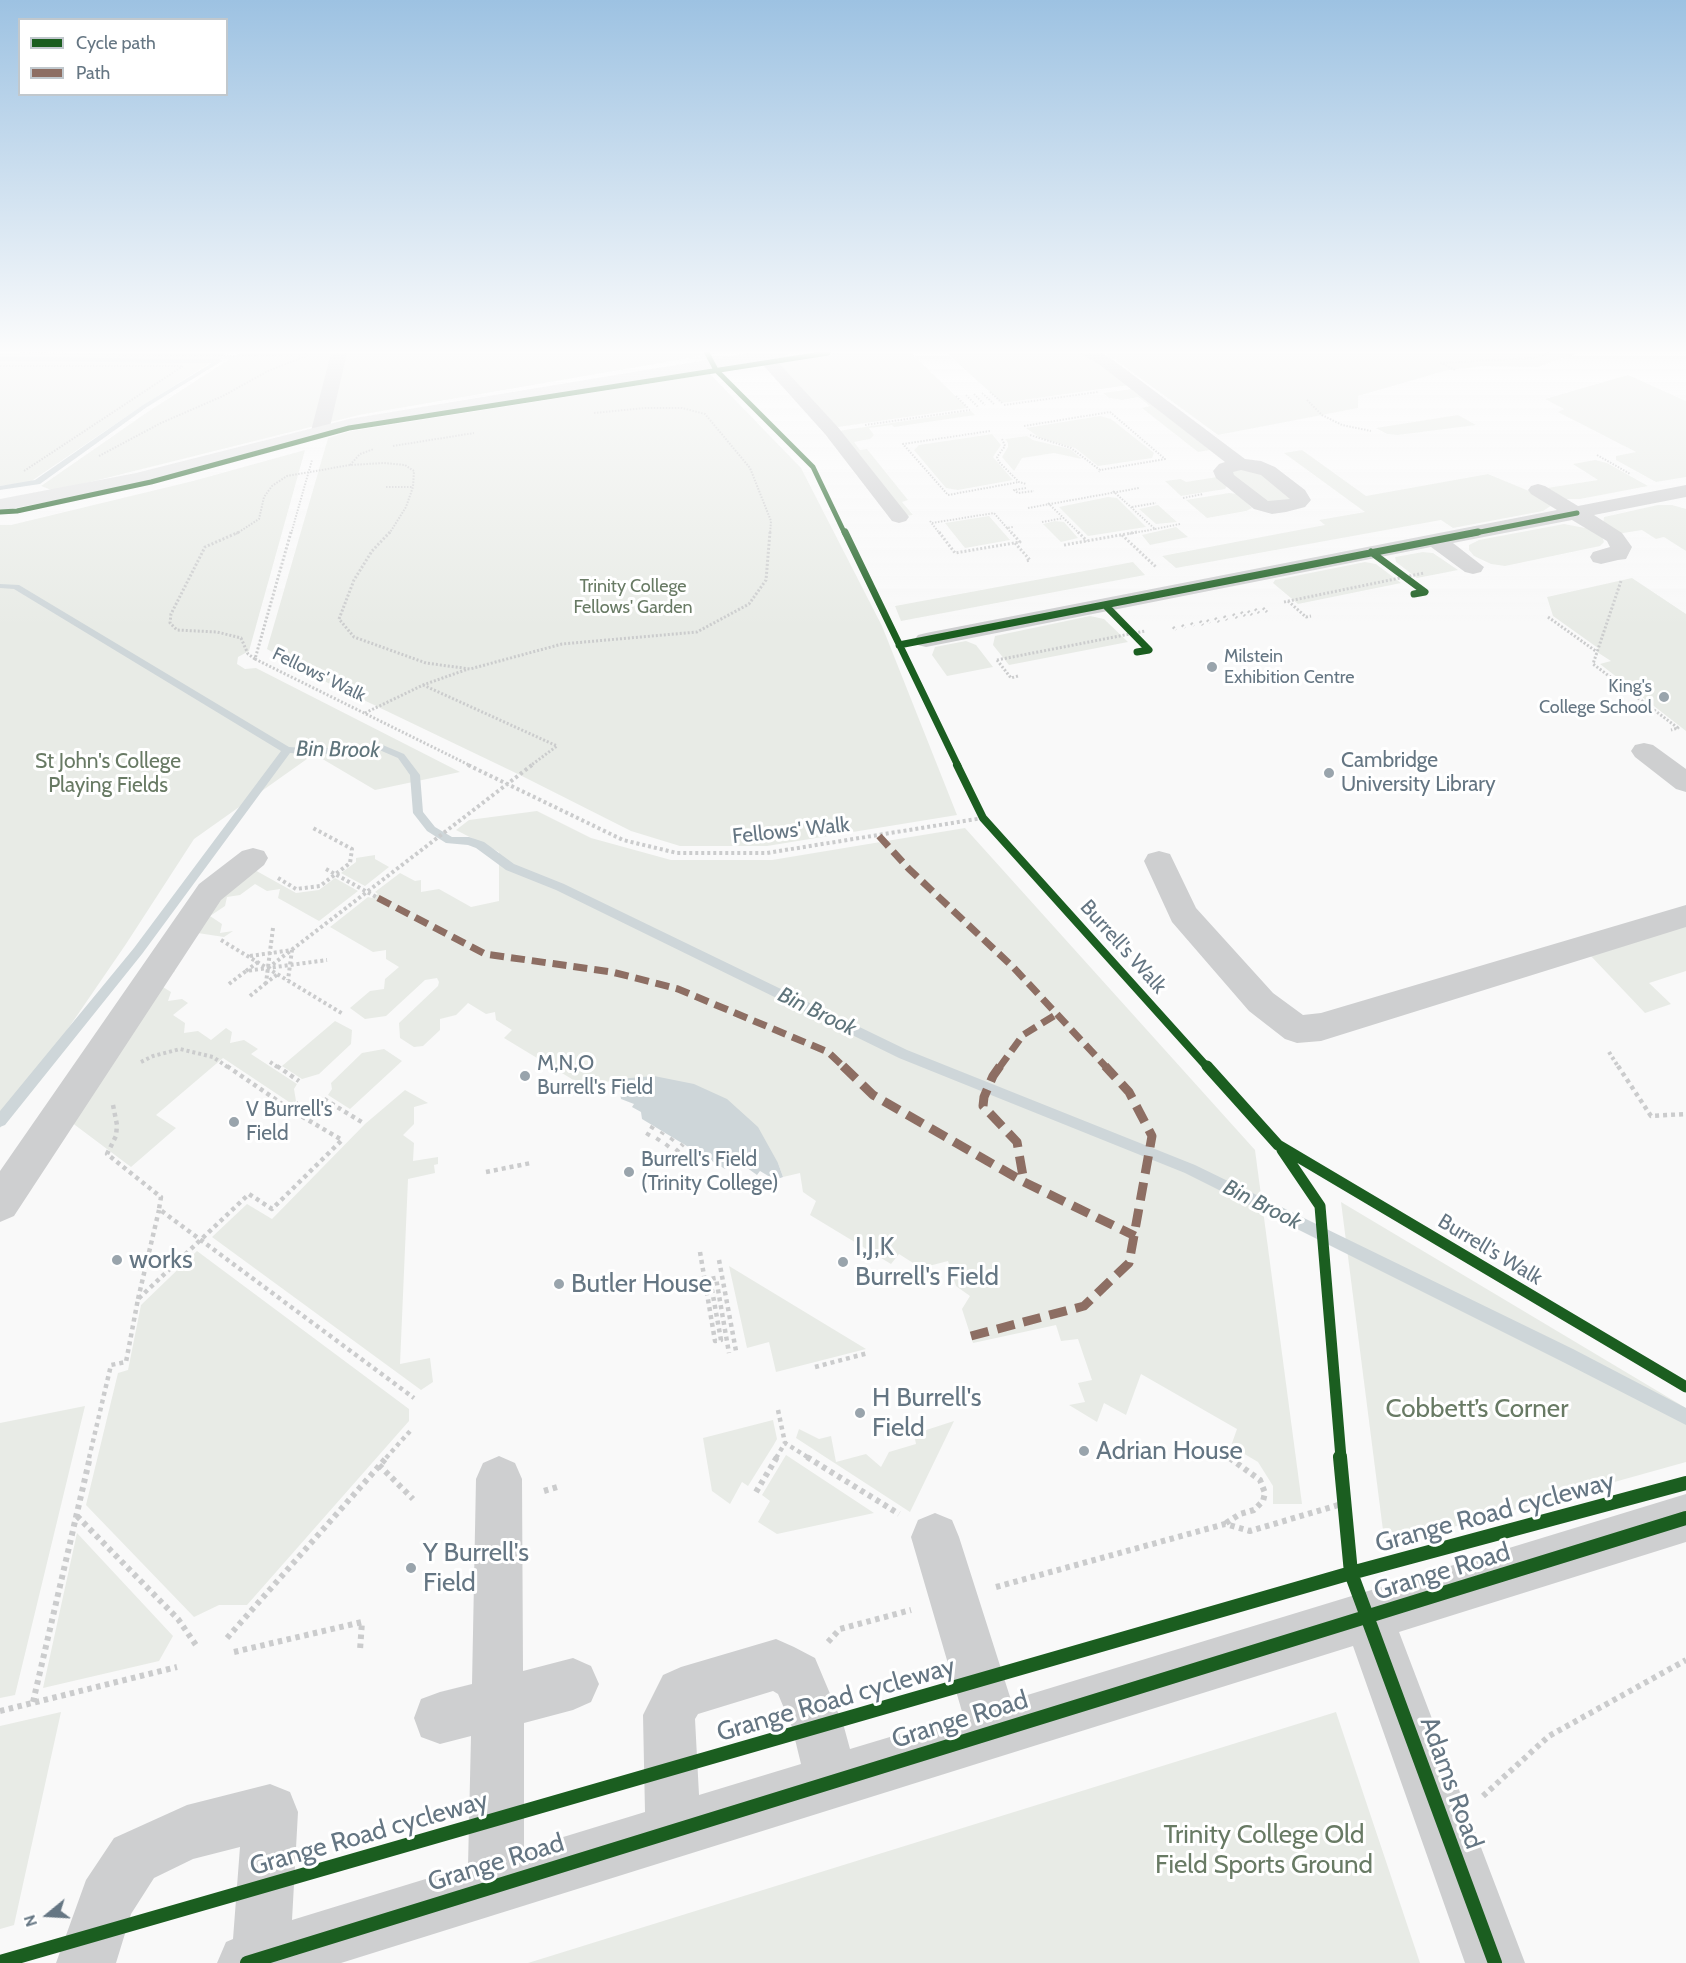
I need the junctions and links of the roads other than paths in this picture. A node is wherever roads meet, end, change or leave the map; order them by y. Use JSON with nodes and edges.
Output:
{"nodes":[{"id":1,"x":268,"y":445,"type":"edge"},
{"id":2,"x":842,"y":445,"type":"edge"},
{"id":3,"x":1214,"y":445,"type":"edge"},
{"id":4,"x":1240,"y":464,"type":"dead end"},
{"id":5,"x":1538,"y":490,"type":"dead end"},
{"id":6,"x":1686,"y":491,"type":"edge"},
{"id":7,"x":0,"y":505,"type":"edge"},
{"id":8,"x":1577,"y":513,"type":"junction"},
{"id":9,"x":899,"y":517,"type":"dead end"},
{"id":10,"x":1434,"y":540,"type":"junction"},
{"id":11,"x":1601,"y":557,"type":"dead end"},
{"id":12,"x":1471,"y":565,"type":"road end"},
{"id":13,"x":926,"y":640,"type":"dead end"},
{"id":14,"x":1644,"y":751,"type":"dead end"},
{"id":15,"x":1686,"y":783,"type":"edge"},
{"id":16,"x":251,"y":860,"type":"road end"},
{"id":17,"x":1159,"y":861,"type":"dead end"},
{"id":18,"x":1686,"y":916,"type":"edge"},
{"id":19,"x":0,"y":1204,"type":"edge"},
{"id":20,"x":499,"y":1479,"type":"dead end"},
{"id":21,"x":1686,"y":1518,"type":"edge"},
{"id":22,"x":935,"y":1537,"type":"road end"},
{"id":23,"x":1368,"y":1617,"type":"junction"},
{"id":24,"x":573,"y":1684,"type":"dead end"},
{"id":25,"x":498,"y":1704,"type":"junction"},
{"id":26,"x":440,"y":1718,"type":"dead end"},
{"id":27,"x":994,"y":1731,"type":"junction"},
{"id":28,"x":832,"y":1782,"type":"junction"},
{"id":29,"x":674,"y":1830,"type":"junction"},
{"id":30,"x":496,"y":1884,"type":"junction"},
{"id":31,"x":254,"y":1961,"type":"edge"},
{"id":32,"x":86,"y":1963,"type":"edge"},
{"id":33,"x":1495,"y":1963,"type":"edge"}],
"edges":[{"from":1,"to":7,"type":"main road"},
{"from":2,"to":9,"type":"street"},
{"from":3,"to":4,"type":"street"},
{"from":5,"to":8,"type":"street"},
{"from":6,"to":8,"type":"street"},
{"from":8,"to":10,"type":"street"},
{"from":8,"to":11,"type":"street"},
{"from":10,"to":12,"type":"street"},
{"from":10,"to":13,"type":"street"},
{"from":14,"to":15,"type":"street"},
{"from":16,"to":19,"type":"street"},
{"from":17,"to":18,"type":"street"},
{"from":20,"to":25,"type":"street"},
{"from":21,"to":23,"type":"street","name":"Grange Road"},
{"from":22,"to":27,"type":"street"},
{"from":23,"to":27,"type":"street","name":"Grange Road"},
{"from":23,"to":33,"type":"street","name":"Adams Road"},
{"from":24,"to":25,"type":"street"},
{"from":25,"to":26,"type":"street"},
{"from":25,"to":30,"type":"street"},
{"from":27,"to":28,"type":"street","name":"Grange Road"},
{"from":28,"to":29,"type":"street","name":"Grange Road"},
{"from":28,"to":29,"type":"street"},
{"from":29,"to":30,"type":"street","name":"Grange Road"},
{"from":30,"to":31,"type":"street","name":"Grange Road"},
{"from":31,"to":32,"type":"street"}]}
